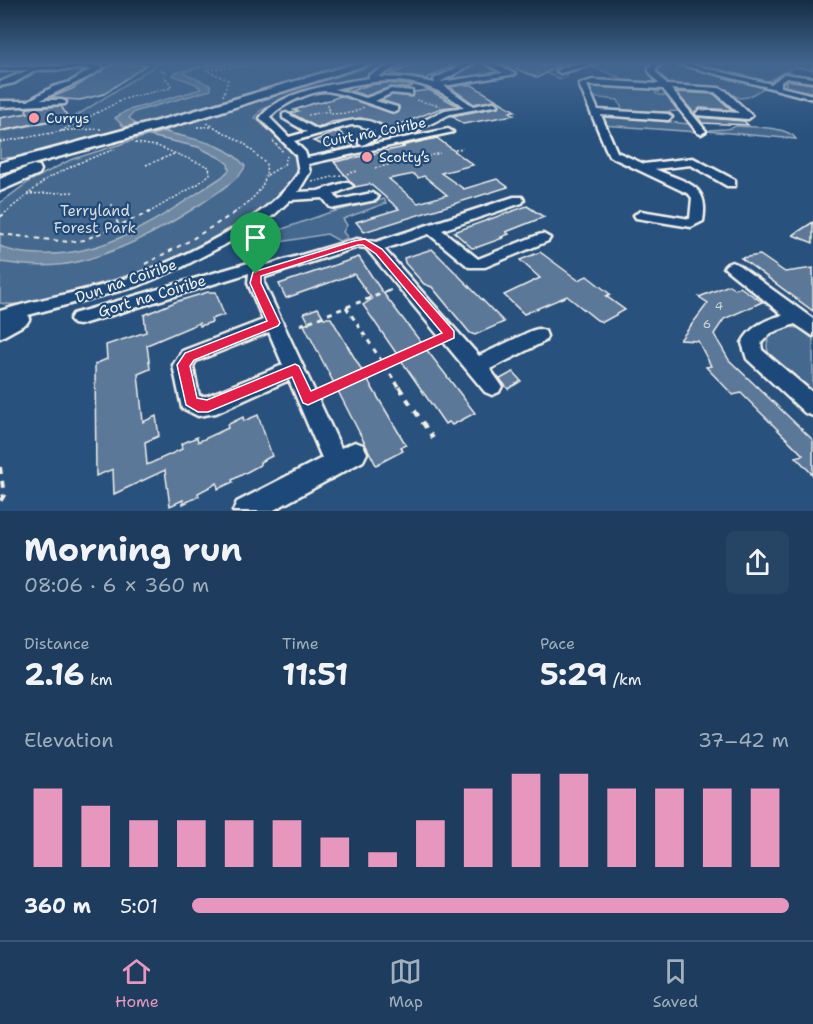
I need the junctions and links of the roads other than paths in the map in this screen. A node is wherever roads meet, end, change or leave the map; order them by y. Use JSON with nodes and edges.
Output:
{"nodes":[{"id":1,"x":63,"y":87,"type":"edge"},
{"id":2,"x":293,"y":87,"type":"edge"},
{"id":3,"x":344,"y":87,"type":"edge"},
{"id":4,"x":449,"y":87,"type":"edge"},
{"id":5,"x":585,"y":87,"type":"edge"},
{"id":6,"x":665,"y":87,"type":"edge"},
{"id":7,"x":673,"y":87,"type":"edge"},
{"id":8,"x":775,"y":87,"type":"edge"},
{"id":9,"x":332,"y":90,"type":"junction"},
{"id":10,"x":813,"y":97,"type":"edge"},
{"id":11,"x":62,"y":102,"type":"dead end"},
{"id":12,"x":371,"y":102,"type":"junction"},
{"id":13,"x":30,"y":103,"type":"junction"},
{"id":14,"x":0,"y":104,"type":"edge"},
{"id":15,"x":494,"y":105,"type":"dead end"},
{"id":16,"x":295,"y":106,"type":"dead end"},
{"id":17,"x":469,"y":107,"type":"junction"},
{"id":18,"x":594,"y":112,"type":"junction"},
{"id":19,"x":693,"y":112,"type":"junction"},
{"id":20,"x":286,"y":116,"type":"dead end"},
{"id":21,"x":668,"y":117,"type":"dead end"},
{"id":22,"x":418,"y":127,"type":"road end"},
{"id":23,"x":701,"y":131,"type":"dead end"},
{"id":24,"x":448,"y":132,"type":"dead end"},
{"id":25,"x":318,"y":133,"type":"junction"},
{"id":26,"x":134,"y":138,"type":"junction"},
{"id":27,"x":287,"y":140,"type":"junction"},
{"id":28,"x":363,"y":141,"type":"dead end"},
{"id":29,"x":306,"y":161,"type":"junction"},
{"id":30,"x":0,"y":168,"type":"edge"},
{"id":31,"x":641,"y":168,"type":"junction"},
{"id":32,"x":0,"y":175,"type":"edge"},
{"id":33,"x":731,"y":183,"type":"dead end"},
{"id":34,"x":0,"y":186,"type":"edge"},
{"id":35,"x":347,"y":186,"type":"dead end"},
{"id":36,"x":326,"y":193,"type":"junction"},
{"id":37,"x":290,"y":195,"type":"junction"},
{"id":38,"x":372,"y":197,"type":"dead end"},
{"id":39,"x":518,"y":200,"type":"dead end"},
{"id":40,"x":641,"y":215,"type":"dead end"},
{"id":41,"x":431,"y":228,"type":"junction"},
{"id":42,"x":237,"y":233,"type":"junction"},
{"id":43,"x":543,"y":238,"type":"dead end"},
{"id":44,"x":375,"y":247,"type":"junction"},
{"id":45,"x":732,"y":267,"type":"dead end"},
{"id":46,"x":258,"y":269,"type":"junction"},
{"id":47,"x":56,"y":304,"type":"junction"},
{"id":48,"x":0,"y":317,"type":"edge"},
{"id":49,"x":79,"y":319,"type":"dead end"},
{"id":50,"x":274,"y":323,"type":"junction"},
{"id":51,"x":805,"y":323,"type":"edge"},
{"id":52,"x":0,"y":329,"type":"edge"},
{"id":53,"x":538,"y":336,"type":"dead end"},
{"id":54,"x":477,"y":367,"type":"junction"},
{"id":55,"x":295,"y":369,"type":"junction"},
{"id":56,"x":492,"y":386,"type":"dead end"},
{"id":57,"x":813,"y":406,"type":"edge"},
{"id":58,"x":246,"y":511,"type":"edge"}],
"edges":[{"from":1,"to":13,"type":"street"},
{"from":2,"to":26,"type":"highway"},
{"from":3,"to":9,"type":"street"},
{"from":4,"to":17,"type":"street"},
{"from":5,"to":18,"type":"street"},
{"from":6,"to":19,"type":"street"},
{"from":7,"to":19,"type":"street"},
{"from":8,"to":10,"type":"street"},
{"from":9,"to":12,"type":"street"},
{"from":9,"to":16,"type":"street"},
{"from":9,"to":27,"type":"street"},
{"from":11,"to":13,"type":"street"},
{"from":12,"to":12,"type":"street"},
{"from":13,"to":14,"type":"street"},
{"from":15,"to":17,"type":"street"},
{"from":17,"to":22,"type":"street"},
{"from":18,"to":21,"type":"street"},
{"from":18,"to":31,"type":"street"},
{"from":19,"to":23,"type":"street"},
{"from":20,"to":25,"type":"street"},
{"from":24,"to":29,"type":"street","name":"Cuirt na Coiribe"},
{"from":25,"to":27,"type":"street"},
{"from":25,"to":28,"type":"street"},
{"from":26,"to":30,"type":"highway"},
{"from":26,"to":32,"type":"highway"},
{"from":26,"to":34,"type":"highway"},
{"from":27,"to":29,"type":"street"},
{"from":29,"to":37,"type":"street","name":"Dun na Coiribe"},
{"from":31,"to":33,"type":"street"},
{"from":31,"to":40,"type":"street"},
{"from":35,"to":36,"type":"street"},
{"from":36,"to":37,"type":"street"},
{"from":36,"to":38,"type":"street"},
{"from":37,"to":42,"type":"street","name":"Dun na Coiribe"},
{"from":39,"to":41,"type":"street","name":"Gort na Coiribe"},
{"from":41,"to":43,"type":"street"},
{"from":41,"to":44,"type":"street","name":"Gort na Coiribe"},
{"from":42,"to":46,"type":"street"},
{"from":42,"to":47,"type":"street","name":"Dun na Coiribe"},
{"from":44,"to":46,"type":"street","name":"Gort na Coiribe"},
{"from":44,"to":54,"type":"street"},
{"from":45,"to":51,"type":"street"},
{"from":46,"to":49,"type":"street","name":"Gort na Coiribe"},
{"from":46,"to":50,"type":"street"},
{"from":47,"to":48,"type":"street","name":"Dun na Coiribe"},
{"from":47,"to":52,"type":"street","name":"Dun na Coiribe"},
{"from":50,"to":55,"type":"street"},
{"from":50,"to":55,"type":"street"},
{"from":51,"to":57,"type":"street"},
{"from":53,"to":54,"type":"street"},
{"from":54,"to":56,"type":"street"},
{"from":55,"to":58,"type":"street"}]}
